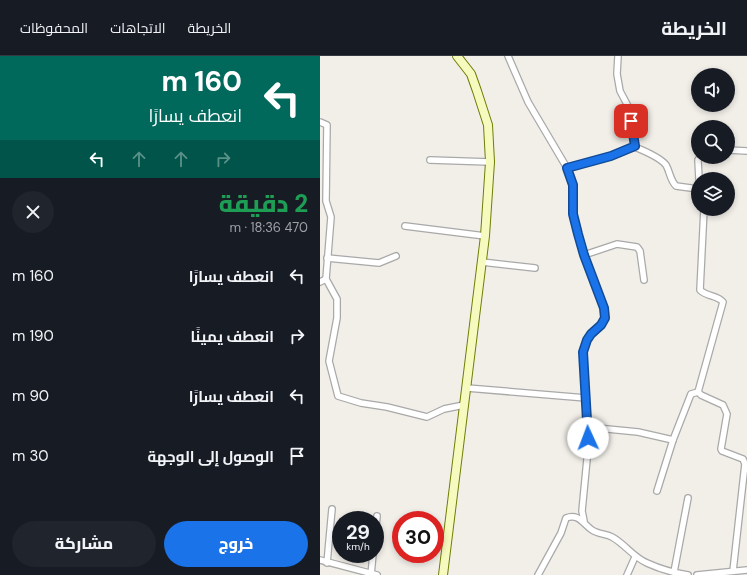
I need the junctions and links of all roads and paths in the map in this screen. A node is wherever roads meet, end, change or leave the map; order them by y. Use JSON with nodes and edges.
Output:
{"nodes":[{"id":1,"x":456,"y":56,"type":"edge"},
{"id":2,"x":508,"y":56,"type":"edge"},
{"id":3,"x":618,"y":56,"type":"edge"},
{"id":4,"x":320,"y":122,"type":"edge"},
{"id":5,"x":635,"y":146,"type":"junction"},
{"id":6,"x":735,"y":150,"type":"edge"},
{"id":7,"x":747,"y":151,"type":"edge"},
{"id":8,"x":430,"y":160,"type":"dead end"},
{"id":9,"x":490,"y":162,"type":"junction"},
{"id":10,"x":567,"y":168,"type":"junction"},
{"id":11,"x":691,"y":188,"type":"edge"},
{"id":12,"x":704,"y":216,"type":"edge"},
{"id":13,"x":404,"y":226,"type":"dead end"},
{"id":14,"x":485,"y":236,"type":"junction"},
{"id":15,"x":584,"y":255,"type":"junction"},
{"id":16,"x":396,"y":256,"type":"dead end"},
{"id":17,"x":327,"y":258,"type":"junction"},
{"id":18,"x":482,"y":262,"type":"junction"},
{"id":19,"x":535,"y":268,"type":"dead end"},
{"id":20,"x":326,"y":279,"type":"junction"},
{"id":21,"x":644,"y":280,"type":"dead end"},
{"id":22,"x":320,"y":282,"type":"edge"},
{"id":23,"x":467,"y":388,"type":"junction"},
{"id":24,"x":698,"y":392,"type":"junction"},
{"id":25,"x":586,"y":398,"type":"junction"},
{"id":26,"x":464,"y":405,"type":"junction"},
{"id":27,"x":587,"y":427,"type":"junction"},
{"id":28,"x":673,"y":440,"type":"junction"},
{"id":29,"x":657,"y":491,"type":"dead end"},
{"id":30,"x":688,"y":498,"type":"dead end"},
{"id":31,"x":332,"y":509,"type":"dead end"},
{"id":32,"x":584,"y":521,"type":"junction"},
{"id":33,"x":635,"y":557,"type":"junction"},
{"id":34,"x":320,"y":560,"type":"edge"},
{"id":35,"x":327,"y":563,"type":"junction"},
{"id":36,"x":373,"y":563,"type":"edge"},
{"id":37,"x":747,"y":570,"type":"edge"},
{"id":38,"x":733,"y":571,"type":"junction"},
{"id":39,"x":664,"y":572,"type":"edge"},
{"id":40,"x":674,"y":572,"type":"junction"},
{"id":41,"x":373,"y":574,"type":"edge"},
{"id":42,"x":443,"y":575,"type":"edge"},
{"id":43,"x":538,"y":575,"type":"edge"},
{"id":44,"x":627,"y":575,"type":"edge"},
{"id":45,"x":688,"y":575,"type":"edge"},
{"id":46,"x":696,"y":575,"type":"edge"}],
"edges":[{"from":1,"to":9,"type":"street"},
{"from":2,"to":10,"type":"street"},
{"from":3,"to":5,"type":"street"},
{"from":4,"to":17,"type":"street"},
{"from":5,"to":10,"type":"street"},
{"from":5,"to":11,"type":"street"},
{"from":6,"to":7,"type":"street"},
{"from":8,"to":9,"type":"street"},
{"from":9,"to":14,"type":"street"},
{"from":10,"to":15,"type":"street"},
{"from":12,"to":24,"type":"street"},
{"from":13,"to":14,"type":"street"},
{"from":14,"to":18,"type":"street"},
{"from":15,"to":21,"type":"street"},
{"from":15,"to":25,"type":"street"},
{"from":16,"to":17,"type":"street"},
{"from":17,"to":20,"type":"street"},
{"from":18,"to":19,"type":"street"},
{"from":18,"to":23,"type":"street"},
{"from":20,"to":22,"type":"street"},
{"from":20,"to":26,"type":"street"},
{"from":23,"to":25,"type":"street"},
{"from":23,"to":26,"type":"street"},
{"from":24,"to":28,"type":"street"},
{"from":24,"to":38,"type":"street"},
{"from":25,"to":27,"type":"street"},
{"from":26,"to":42,"type":"street"},
{"from":27,"to":28,"type":"street"},
{"from":27,"to":32,"type":"street"},
{"from":28,"to":29,"type":"street"},
{"from":30,"to":40,"type":"street"},
{"from":31,"to":35,"type":"street"},
{"from":32,"to":33,"type":"street"},
{"from":32,"to":43,"type":"street"},
{"from":33,"to":39,"type":"street"},
{"from":33,"to":44,"type":"street"},
{"from":34,"to":35,"type":"street"},
{"from":35,"to":41,"type":"street"},
{"from":36,"to":41,"type":"street"},
{"from":37,"to":38,"type":"street"},
{"from":38,"to":46,"type":"street"},
{"from":39,"to":40,"type":"street"},
{"from":40,"to":45,"type":"street"}]}
